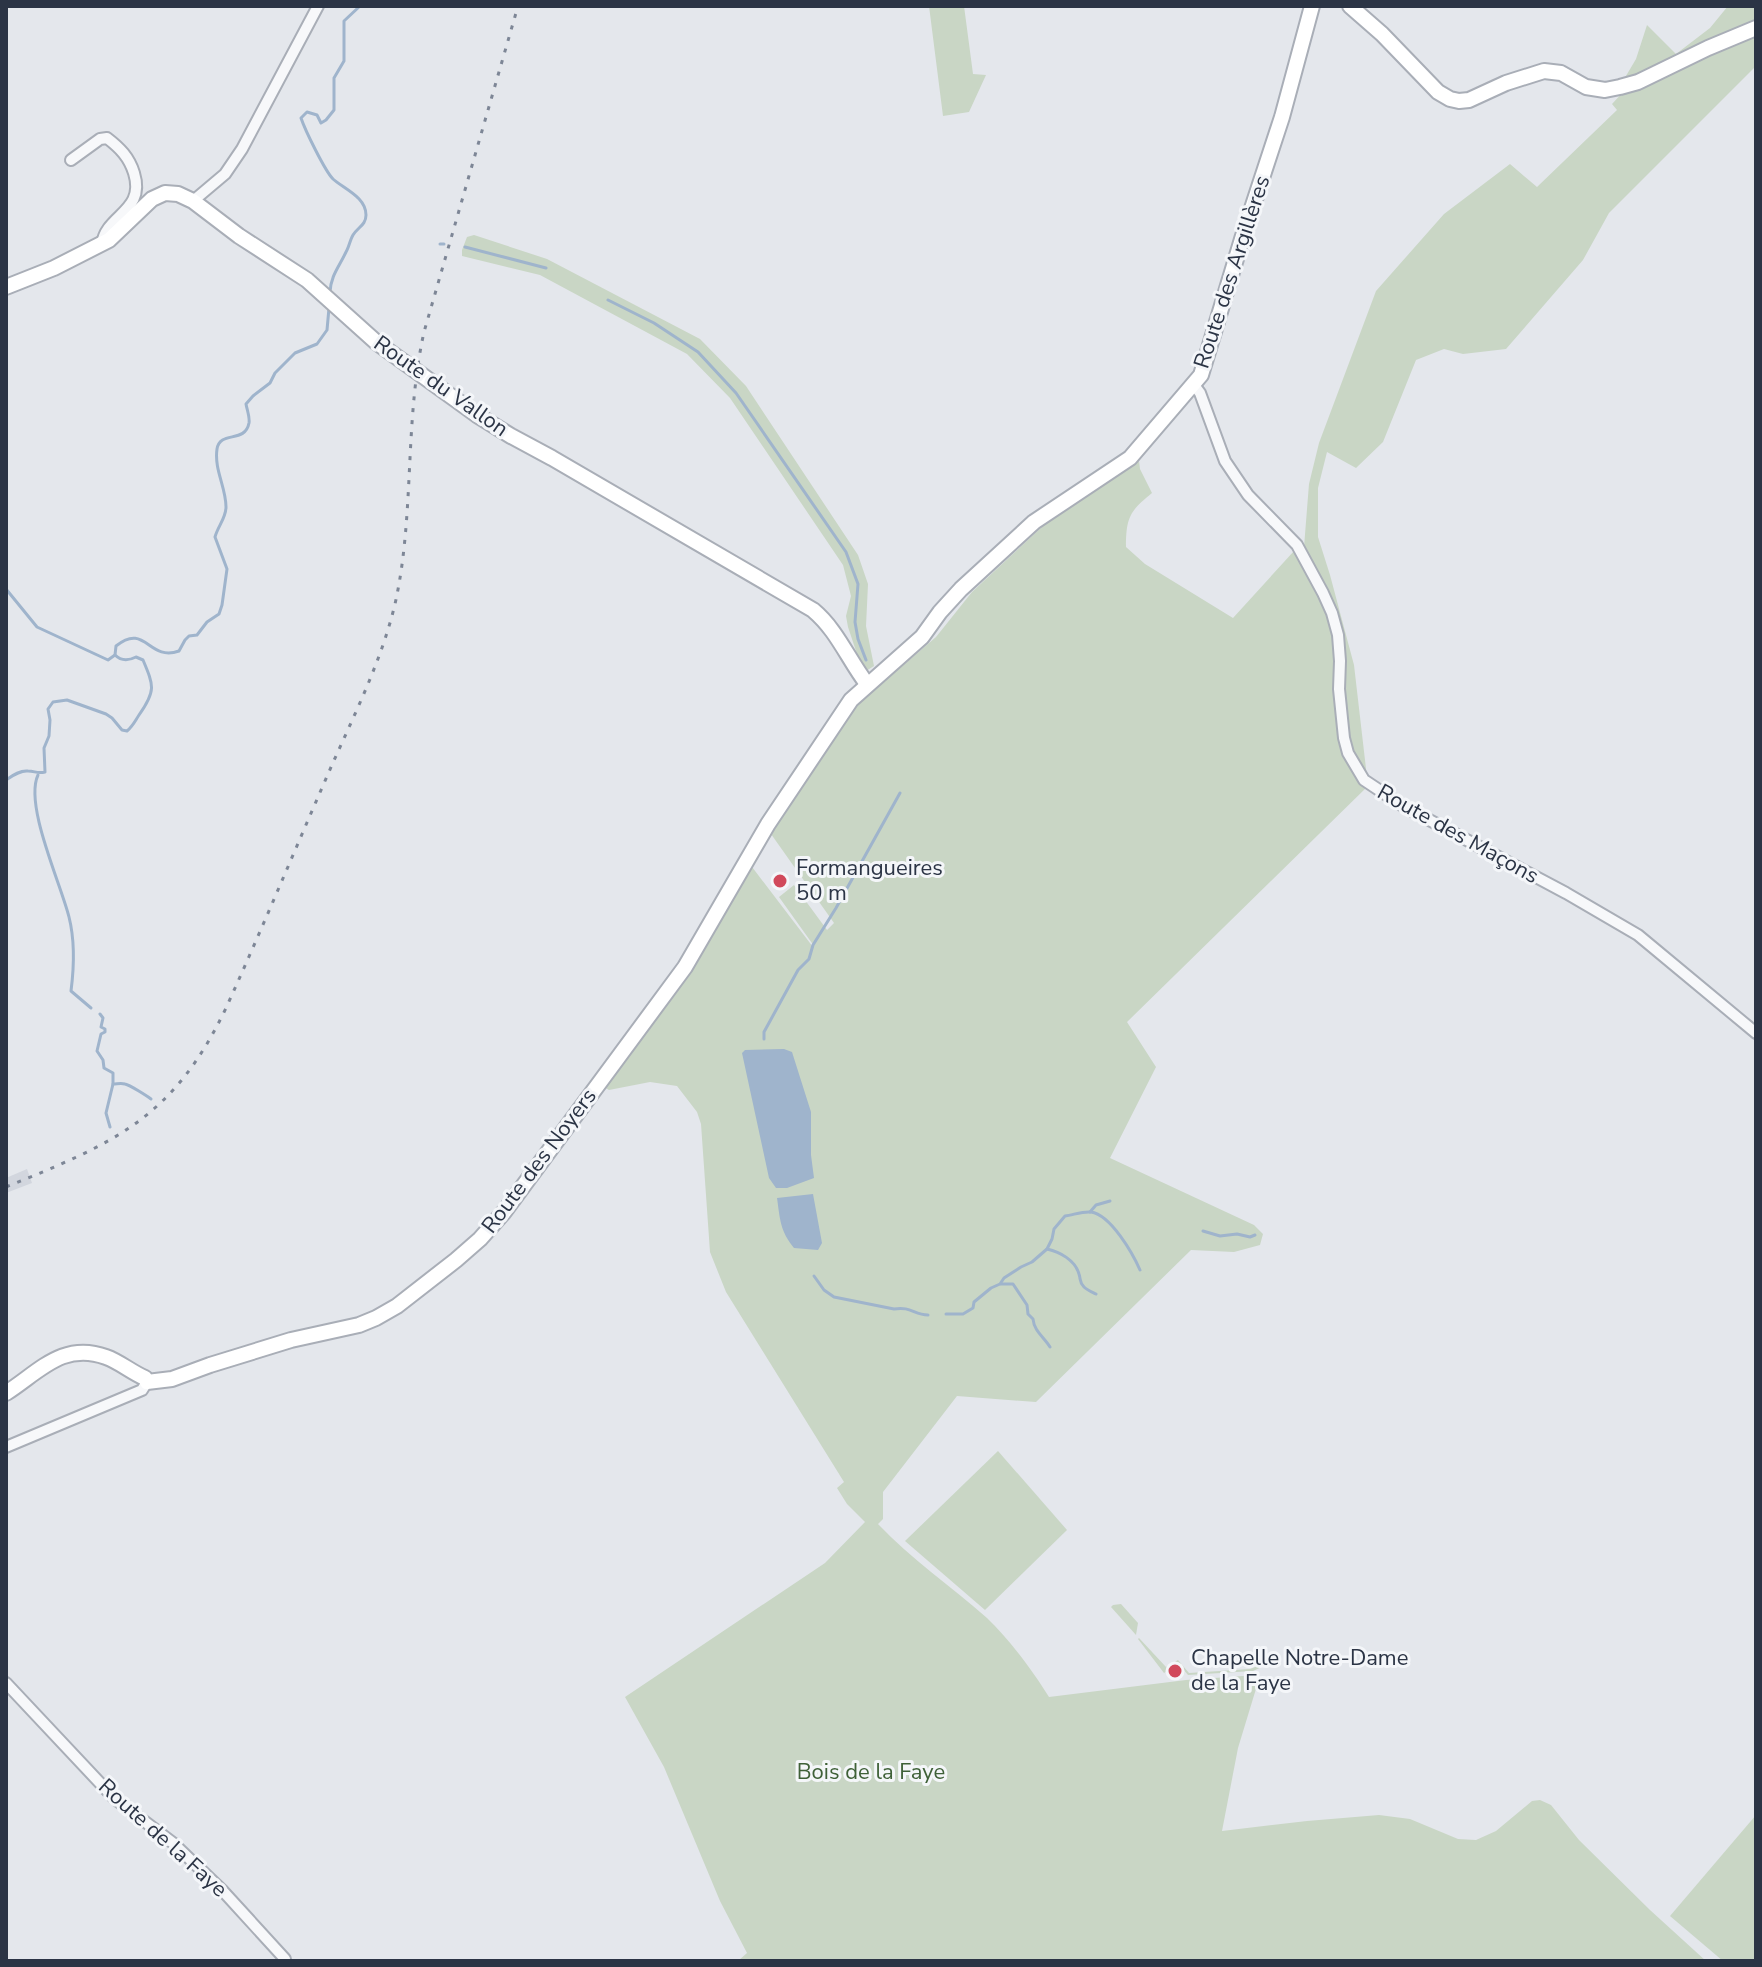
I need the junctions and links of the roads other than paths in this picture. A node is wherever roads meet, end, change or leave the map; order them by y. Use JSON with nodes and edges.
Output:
{"nodes":[{"id":1,"x":318,"y":6,"type":"edge"},
{"id":2,"x":1312,"y":6,"type":"edge"},
{"id":3,"x":1350,"y":6,"type":"edge"},
{"id":4,"x":1756,"y":28,"type":"edge"},
{"id":5,"x":71,"y":160,"type":"dead end"},
{"id":6,"x":193,"y":201,"type":"junction"},
{"id":7,"x":102,"y":244,"type":"junction"},
{"id":8,"x":6,"y":287,"type":"edge"},
{"id":9,"x":1194,"y":385,"type":"junction"},
{"id":10,"x":867,"y":684,"type":"junction"},
{"id":11,"x":1756,"y":1033,"type":"edge"},
{"id":12,"x":147,"y":1382,"type":"junction"},
{"id":13,"x":6,"y":1393,"type":"edge"},
{"id":14,"x":6,"y":1447,"type":"edge"},
{"id":15,"x":6,"y":1683,"type":"edge"},
{"id":16,"x":285,"y":1959,"type":"dead end"}],
"edges":[{"from":1,"to":6,"type":"street"},
{"from":2,"to":9,"type":"street","name":"Route des Argillères"},
{"from":3,"to":4,"type":"street"},
{"from":5,"to":7,"type":"street"},
{"from":6,"to":7,"type":"street"},
{"from":6,"to":10,"type":"street","name":"Route du Vallon"},
{"from":7,"to":8,"type":"street"},
{"from":9,"to":10,"type":"street","name":"Route des Argillères"},
{"from":9,"to":11,"type":"street","name":"Route des Maçons"},
{"from":10,"to":12,"type":"street","name":"Route des Noyers"},
{"from":12,"to":13,"type":"street"},
{"from":12,"to":14,"type":"street"},
{"from":15,"to":16,"type":"street","name":"Route de la Faye"}]}
